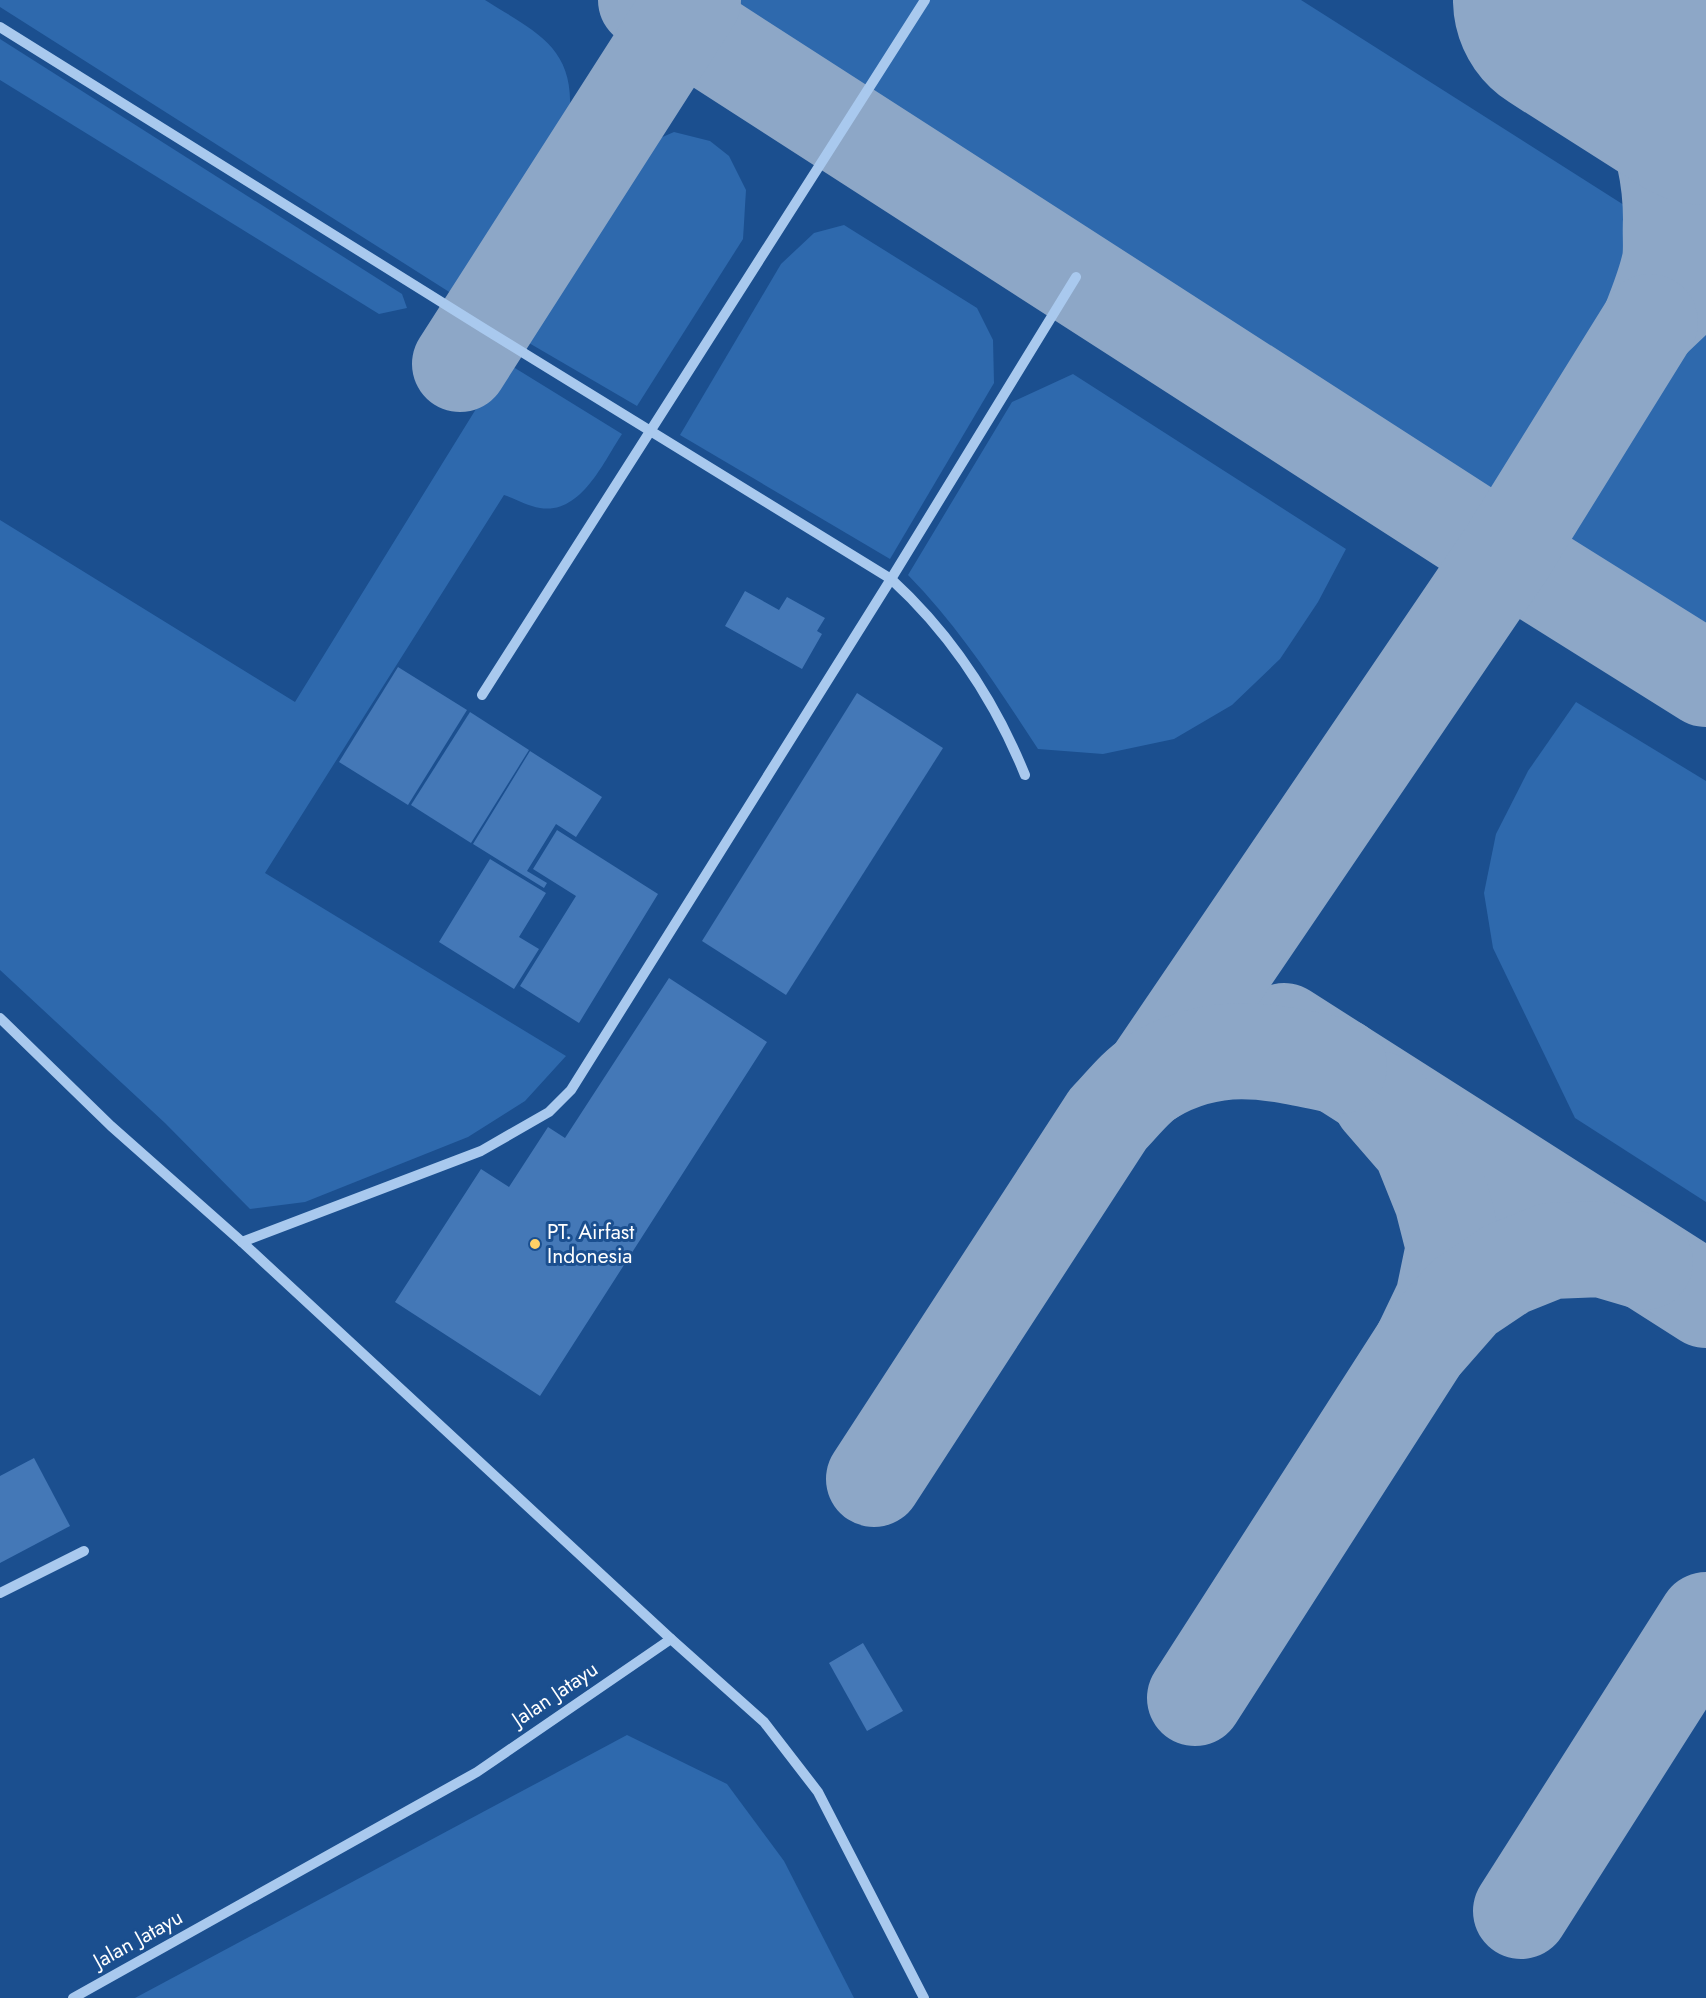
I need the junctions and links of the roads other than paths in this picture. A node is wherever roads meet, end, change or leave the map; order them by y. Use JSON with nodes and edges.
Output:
{"nodes":[{"id":1,"x":925,"y":0,"type":"edge"},
{"id":2,"x":0,"y":27,"type":"edge"},
{"id":3,"x":1076,"y":277,"type":"dead end"},
{"id":4,"x":650,"y":431,"type":"junction"},
{"id":5,"x":891,"y":579,"type":"junction"},
{"id":6,"x":482,"y":695,"type":"dead end"},
{"id":7,"x":1025,"y":776,"type":"dead end"},
{"id":8,"x":0,"y":1018,"type":"edge"},
{"id":9,"x":242,"y":1242,"type":"junction"},
{"id":10,"x":84,"y":1551,"type":"dead end"},
{"id":11,"x":0,"y":1593,"type":"edge"},
{"id":12,"x":671,"y":1639,"type":"junction"},
{"id":13,"x":73,"y":1998,"type":"edge"},
{"id":14,"x":924,"y":1998,"type":"edge"}],
"edges":[{"from":1,"to":4,"type":"lane"},
{"from":2,"to":4,"type":"lane"},
{"from":3,"to":5,"type":"lane"},
{"from":4,"to":5,"type":"lane"},
{"from":4,"to":6,"type":"lane"},
{"from":5,"to":7,"type":"lane"},
{"from":5,"to":9,"type":"lane"},
{"from":8,"to":9,"type":"lane"},
{"from":9,"to":12,"type":"lane"},
{"from":10,"to":11,"type":"lane"},
{"from":12,"to":13,"type":"lane","name":"Jalan Jatayu"},
{"from":12,"to":14,"type":"lane"}]}
